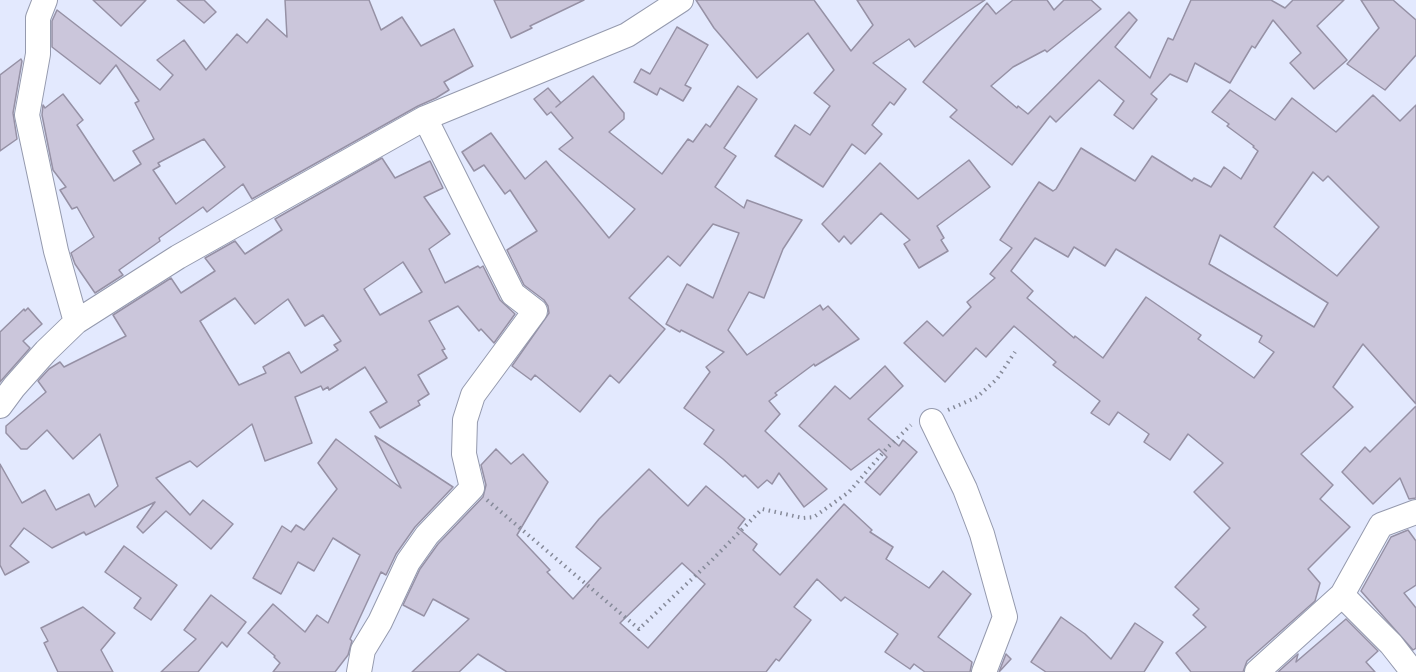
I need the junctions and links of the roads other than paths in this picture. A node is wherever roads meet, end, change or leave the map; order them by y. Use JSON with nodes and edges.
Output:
{"nodes":[{"id":1,"x":45,"y":0,"type":"edge"},
{"id":2,"x":681,"y":0,"type":"edge"},
{"id":3,"x":425,"y":118,"type":"junction"},
{"id":4,"x":76,"y":322,"type":"junction"},
{"id":5,"x":0,"y":406,"type":"edge"},
{"id":6,"x":932,"y":421,"type":"road end"},
{"id":7,"x":1416,"y":512,"type":"edge"},
{"id":8,"x":1342,"y":595,"type":"junction"},
{"id":9,"x":359,"y":672,"type":"edge"},
{"id":10,"x":984,"y":672,"type":"edge"},
{"id":11,"x":1257,"y":672,"type":"edge"},
{"id":12,"x":1413,"y":672,"type":"edge"}],
"edges":[{"from":1,"to":4,"type":"street"},
{"from":2,"to":3,"type":"street"},
{"from":3,"to":4,"type":"street"},
{"from":3,"to":9,"type":"street"},
{"from":4,"to":5,"type":"street"},
{"from":6,"to":10,"type":"street"},
{"from":7,"to":8,"type":"street"},
{"from":8,"to":11,"type":"street"},
{"from":8,"to":12,"type":"street"}]}
